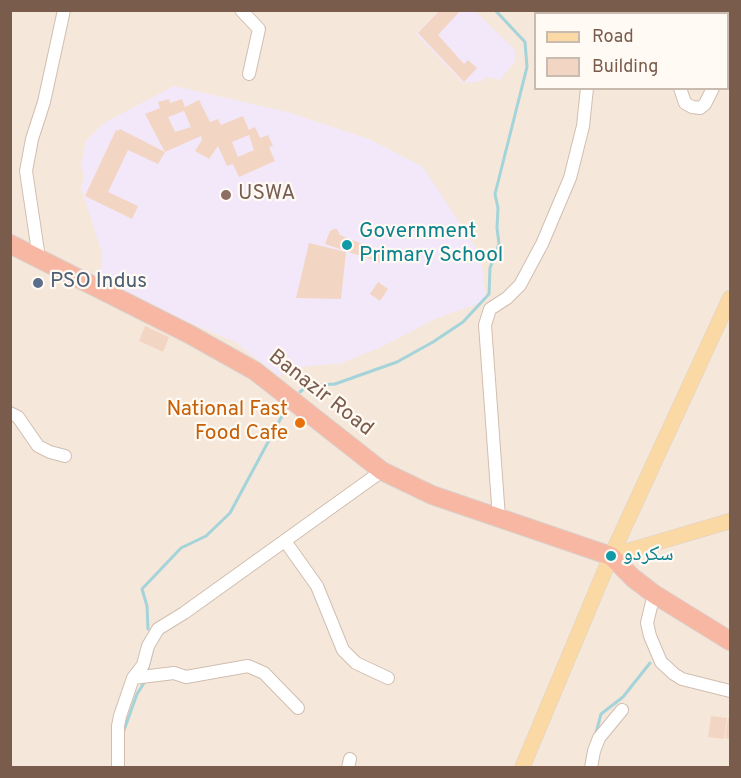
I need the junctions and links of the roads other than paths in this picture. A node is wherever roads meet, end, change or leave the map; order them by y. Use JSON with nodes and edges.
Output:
{"nodes":[{"id":1,"x":64,"y":10,"type":"edge"},
{"id":2,"x":241,"y":10,"type":"edge"},
{"id":3,"x":249,"y":74,"type":"dead end"},
{"id":4,"x":587,"y":90,"type":"edge"},
{"id":5,"x":681,"y":90,"type":"edge"},
{"id":6,"x":712,"y":90,"type":"edge"},
{"id":7,"x":10,"y":243,"type":"edge"},
{"id":8,"x":39,"y":258,"type":"junction"},
{"id":9,"x":730,"y":298,"type":"edge"},
{"id":10,"x":10,"y":413,"type":"edge"},
{"id":11,"x":64,"y":456,"type":"dead end"},
{"id":12,"x":382,"y":471,"type":"junction"},
{"id":13,"x":499,"y":518,"type":"junction"},
{"id":14,"x":730,"y":522,"type":"edge"},
{"id":15,"x":285,"y":541,"type":"junction"},
{"id":16,"x":612,"y":556,"type":"junction"},
{"id":17,"x":654,"y":594,"type":"junction"},
{"id":18,"x":730,"y":641,"type":"edge"},
{"id":19,"x":133,"y":678,"type":"junction"},
{"id":20,"x":388,"y":678,"type":"dead end"},
{"id":21,"x":730,"y":691,"type":"edge"},
{"id":22,"x":298,"y":708,"type":"dead end"},
{"id":23,"x":622,"y":710,"type":"dead end"},
{"id":24,"x":118,"y":768,"type":"edge"},
{"id":25,"x":522,"y":768,"type":"edge"},
{"id":26,"x":591,"y":768,"type":"edge"}],
"edges":[{"from":1,"to":8,"type":"street"},
{"from":2,"to":3,"type":"street"},
{"from":4,"to":13,"type":"street"},
{"from":5,"to":6,"type":"street"},
{"from":7,"to":8,"type":"highway","name":"Banazir Road"},
{"from":8,"to":12,"type":"highway","name":"Banazir Road"},
{"from":9,"to":16,"type":"main road"},
{"from":10,"to":11,"type":"street"},
{"from":12,"to":13,"type":"highway","name":"Banazir Road"},
{"from":12,"to":15,"type":"street"},
{"from":13,"to":16,"type":"highway","name":"Banazir Road"},
{"from":14,"to":16,"type":"main road"},
{"from":15,"to":19,"type":"street"},
{"from":15,"to":20,"type":"street"},
{"from":16,"to":17,"type":"highway"},
{"from":16,"to":25,"type":"main road"},
{"from":17,"to":18,"type":"highway"},
{"from":17,"to":21,"type":"street"},
{"from":19,"to":22,"type":"street"},
{"from":19,"to":24,"type":"street"},
{"from":23,"to":26,"type":"street"}]}
